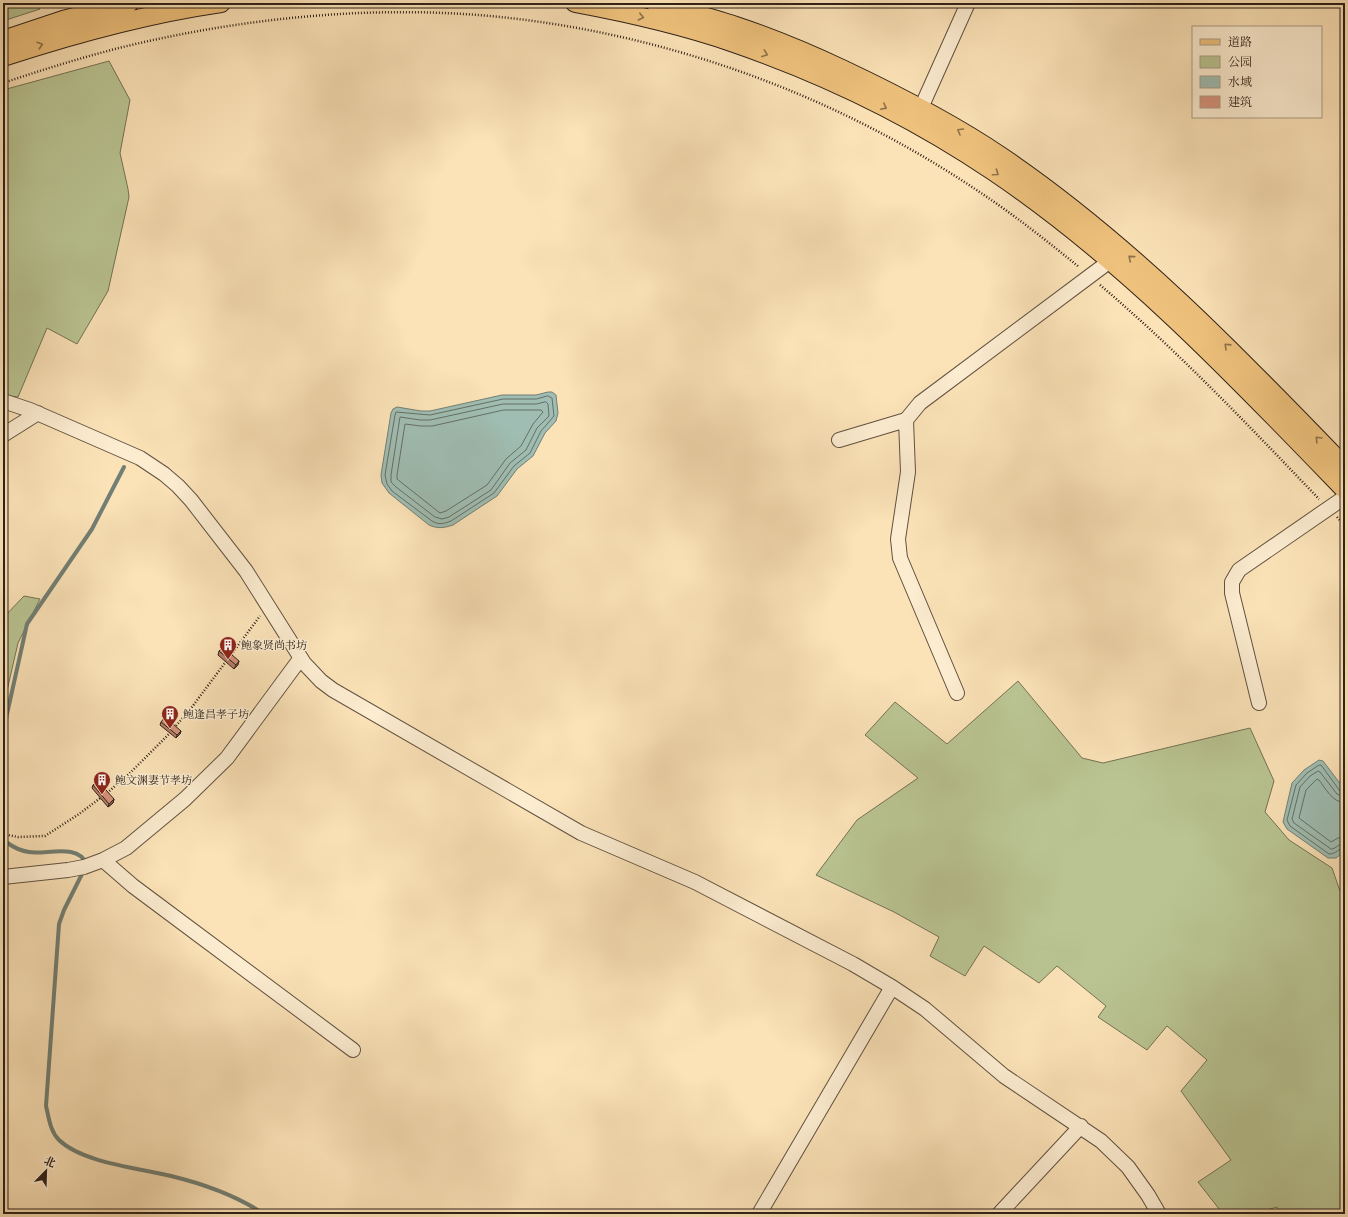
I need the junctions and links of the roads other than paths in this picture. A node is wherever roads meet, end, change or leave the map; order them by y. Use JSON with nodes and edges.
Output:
{"nodes":[{"id":1,"x":129,"y":3,"type":"edge"},
{"id":2,"x":221,"y":3,"type":"edge"},
{"id":3,"x":575,"y":3,"type":"edge"},
{"id":4,"x":654,"y":3,"type":"edge"},
{"id":5,"x":968,"y":3,"type":"edge"},
{"id":6,"x":3,"y":40,"type":"edge"},
{"id":7,"x":3,"y":57,"type":"edge"},
{"id":8,"x":921,"y":108,"type":"junction"},
{"id":9,"x":1110,"y":261,"type":"junction"},
{"id":10,"x":3,"y":401,"type":"edge"},
{"id":11,"x":38,"y":413,"type":"junction"},
{"id":12,"x":906,"y":420,"type":"junction"},
{"id":13,"x":3,"y":435,"type":"edge"},
{"id":14,"x":839,"y":440,"type":"dead end"},
{"id":15,"x":1345,"y":467,"type":"edge"},
{"id":16,"x":1345,"y":490,"type":"edge"},
{"id":17,"x":1345,"y":498,"type":"edge"},
{"id":18,"x":300,"y":659,"type":"junction"},
{"id":19,"x":957,"y":693,"type":"dead end"},
{"id":20,"x":1259,"y":703,"type":"dead end"},
{"id":21,"x":103,"y":860,"type":"junction"},
{"id":22,"x":3,"y":877,"type":"edge"},
{"id":23,"x":892,"y":987,"type":"junction"},
{"id":24,"x":353,"y":1050,"type":"dead end"},
{"id":25,"x":1081,"y":1126,"type":"junction"},
{"id":26,"x":759,"y":1214,"type":"edge"},
{"id":27,"x":999,"y":1214,"type":"edge"},
{"id":28,"x":1159,"y":1214,"type":"edge"}],
"edges":[{"from":1,"to":6,"type":"main road"},
{"from":7,"to":2,"type":"main road","one_way":true},
{"from":3,"to":9,"type":"main road","one_way":true},
{"from":4,"to":8,"type":"main road"},
{"from":5,"to":8,"type":"street"},
{"from":15,"to":8,"type":"main road","one_way":true},
{"from":9,"to":12,"type":"street"},
{"from":9,"to":16,"type":"main road"},
{"from":10,"to":11,"type":"street"},
{"from":11,"to":13,"type":"street"},
{"from":11,"to":18,"type":"street"},
{"from":12,"to":14,"type":"street"},
{"from":12,"to":19,"type":"street"},
{"from":17,"to":20,"type":"street"},
{"from":18,"to":21,"type":"street"},
{"from":18,"to":23,"type":"street"},
{"from":21,"to":22,"type":"street"},
{"from":21,"to":24,"type":"street"},
{"from":23,"to":25,"type":"street"},
{"from":23,"to":26,"type":"street"},
{"from":25,"to":27,"type":"street"},
{"from":25,"to":28,"type":"street"}]}
